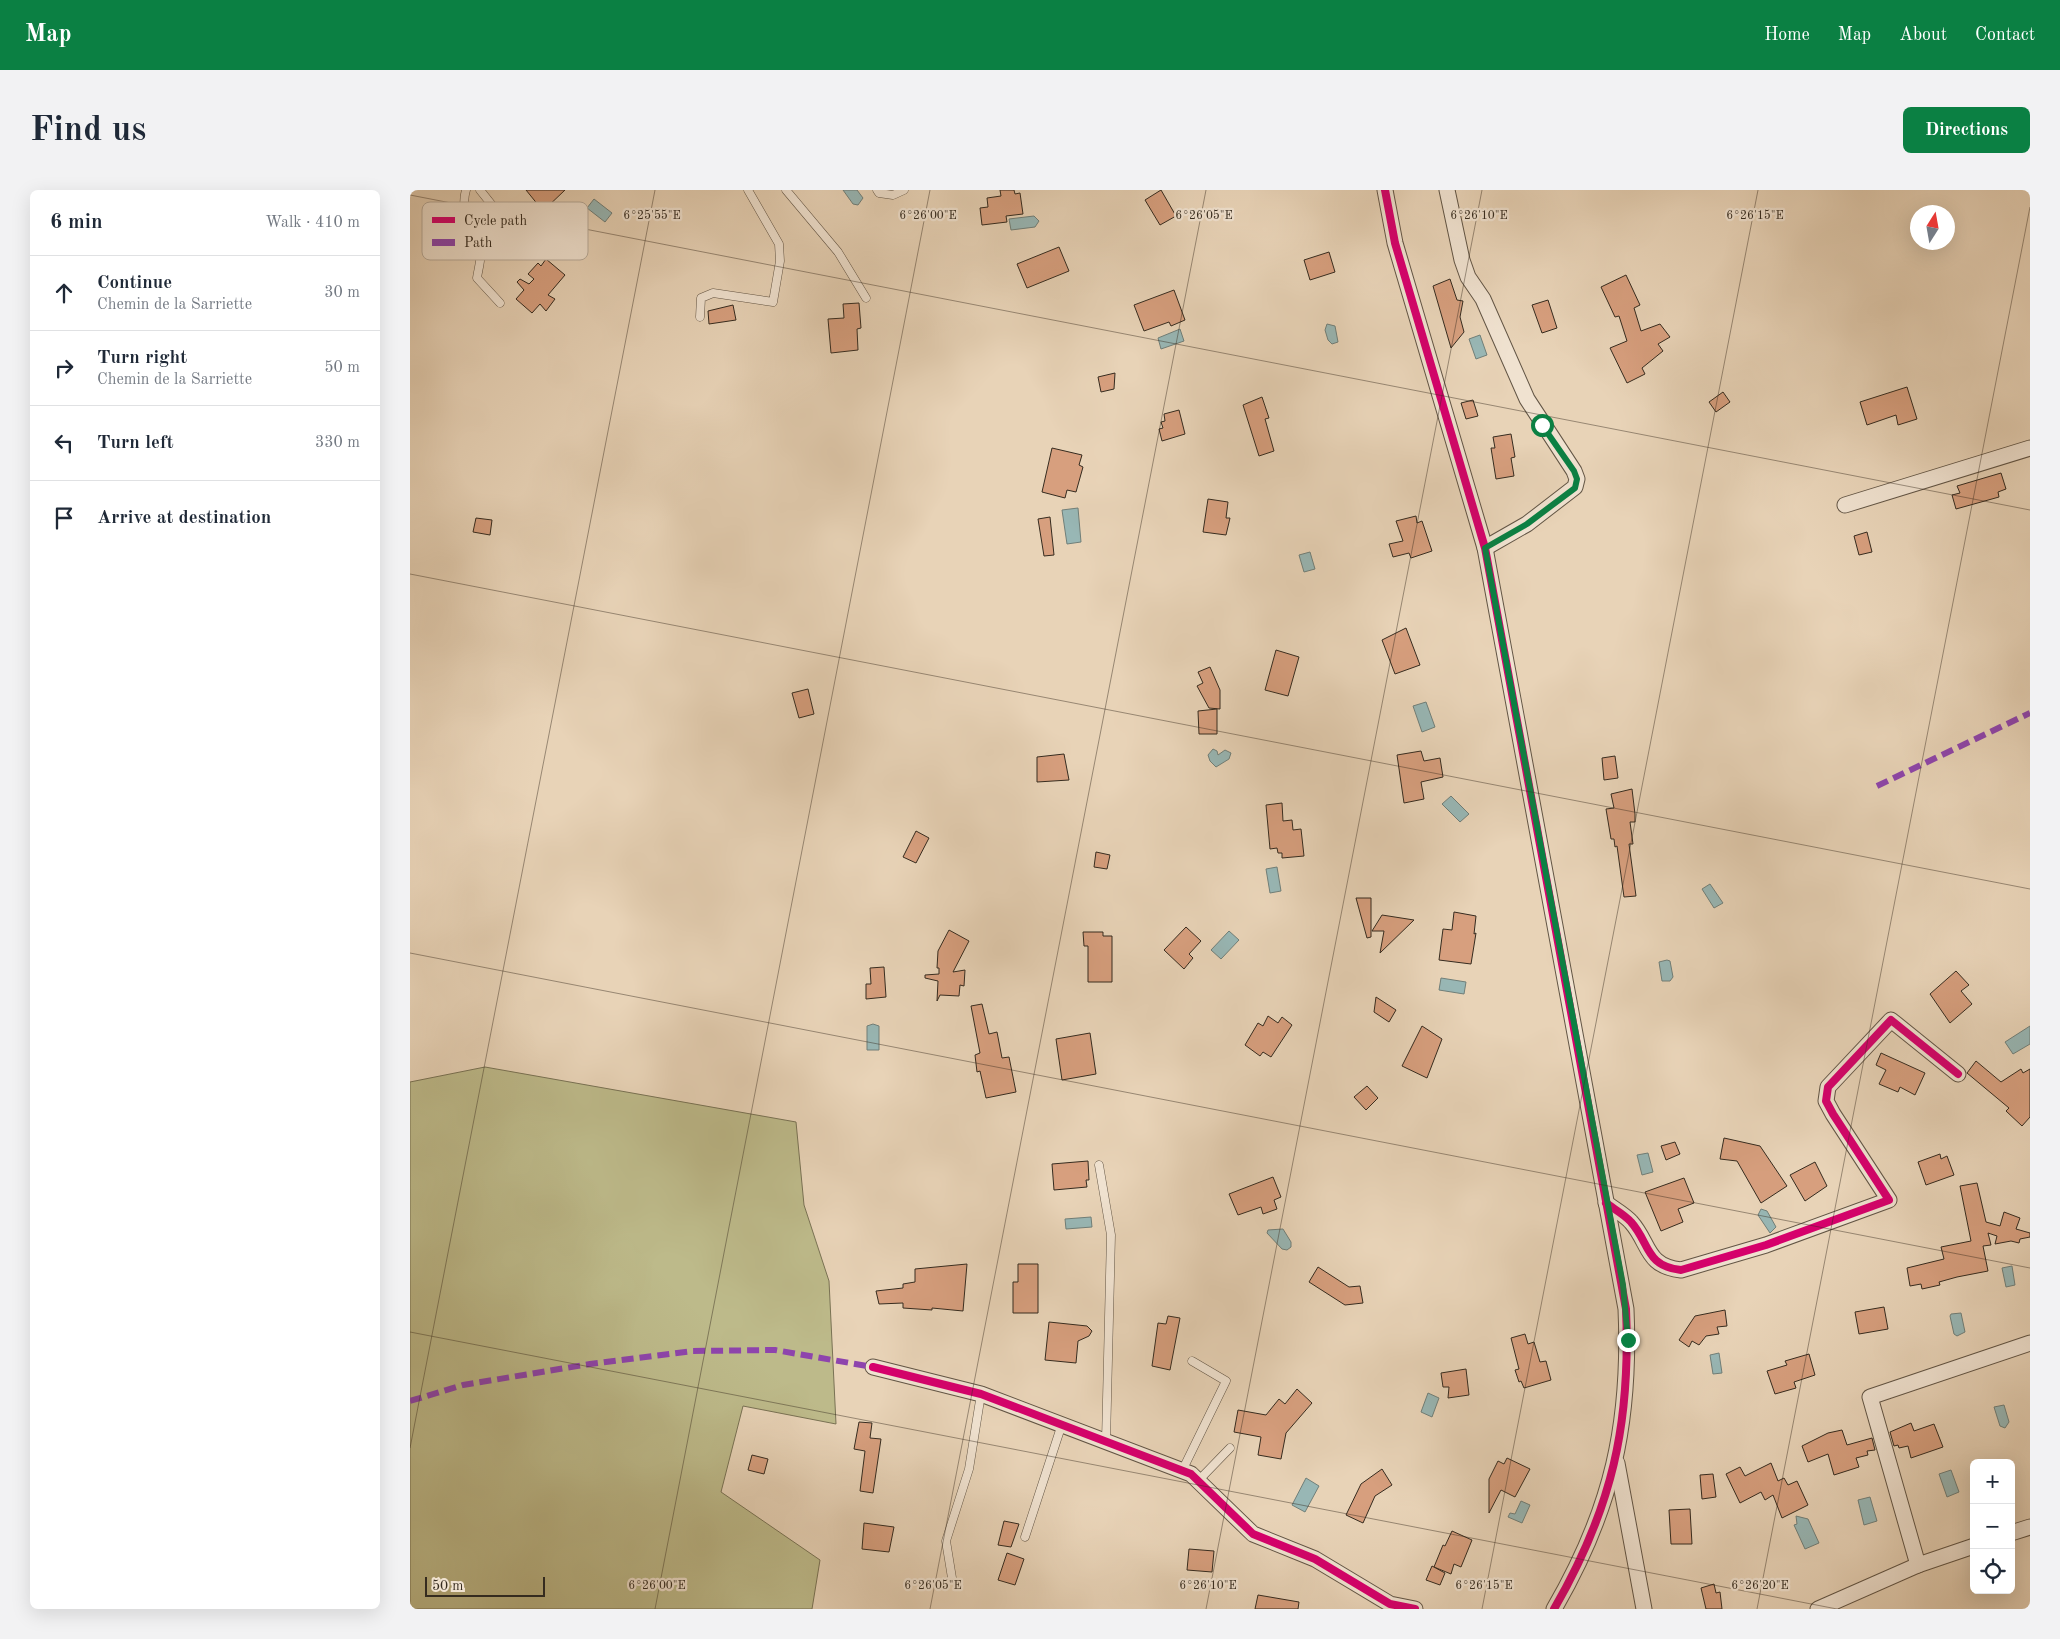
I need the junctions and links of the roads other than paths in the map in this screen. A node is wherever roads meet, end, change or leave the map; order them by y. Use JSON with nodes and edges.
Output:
{"nodes":[{"id":1,"x":466,"y":190,"type":"edge"},
{"id":2,"x":480,"y":190,"type":"edge"},
{"id":3,"x":748,"y":190,"type":"edge"},
{"id":4,"x":786,"y":190,"type":"edge"},
{"id":5,"x":877,"y":190,"type":"edge"},
{"id":6,"x":904,"y":190,"type":"edge"},
{"id":7,"x":1385,"y":190,"type":"edge"},
{"id":8,"x":1447,"y":190,"type":"edge"},
{"id":9,"x":464,"y":202,"type":"edge"},
{"id":10,"x":490,"y":202,"type":"edge"},
{"id":11,"x":479,"y":260,"type":"edge"},
{"id":12,"x":866,"y":298,"type":"dead end"},
{"id":13,"x":500,"y":303,"type":"dead end"},
{"id":14,"x":700,"y":317,"type":"dead end"},
{"id":15,"x":2030,"y":448,"type":"edge"},
{"id":16,"x":1845,"y":505,"type":"dead end"},
{"id":17,"x":1485,"y":548,"type":"junction"},
{"id":18,"x":1958,"y":1074,"type":"dead end"},
{"id":19,"x":1099,"y":1165,"type":"dead end"},
{"id":20,"x":1606,"y":1203,"type":"junction"},
{"id":21,"x":2030,"y":1343,"type":"edge"},
{"id":22,"x":1192,"y":1361,"type":"dead end"},
{"id":23,"x":873,"y":1367,"type":"dead end"},
{"id":24,"x":981,"y":1394,"type":"junction"},
{"id":25,"x":1062,"y":1424,"type":"junction"},
{"id":26,"x":1106,"y":1441,"type":"junction"},
{"id":27,"x":1230,"y":1448,"type":"dead end"},
{"id":28,"x":1616,"y":1459,"type":"junction"},
{"id":29,"x":1182,"y":1471,"type":"junction"},
{"id":30,"x":1198,"y":1481,"type":"junction"},
{"id":31,"x":2030,"y":1527,"type":"edge"},
{"id":32,"x":2015,"y":1532,"type":"edge"},
{"id":33,"x":1025,"y":1537,"type":"dead end"},
{"id":34,"x":1970,"y":1547,"type":"edge"},
{"id":35,"x":1918,"y":1565,"type":"junction"},
{"id":36,"x":952,"y":1578,"type":"dead end"},
{"id":37,"x":1415,"y":1609,"type":"edge"},
{"id":38,"x":1554,"y":1609,"type":"edge"},
{"id":39,"x":1644,"y":1609,"type":"edge"},
{"id":40,"x":1818,"y":1609,"type":"edge"}],
"edges":[{"from":1,"to":9,"type":"lane"},
{"from":2,"to":10,"type":"lane"},
{"from":3,"to":14,"type":"lane"},
{"from":4,"to":12,"type":"lane"},
{"from":5,"to":6,"type":"lane"},
{"from":7,"to":17,"type":"street"},
{"from":8,"to":17,"type":"street"},
{"from":11,"to":13,"type":"lane"},
{"from":15,"to":16,"type":"street"},
{"from":17,"to":20,"type":"street"},
{"from":18,"to":20,"type":"street"},
{"from":19,"to":26,"type":"lane"},
{"from":20,"to":28,"type":"street"},
{"from":21,"to":35,"type":"street"},
{"from":22,"to":29,"type":"lane"},
{"from":23,"to":24,"type":"street"},
{"from":24,"to":25,"type":"street"},
{"from":24,"to":36,"type":"lane"},
{"from":25,"to":26,"type":"street"},
{"from":25,"to":33,"type":"lane"},
{"from":26,"to":29,"type":"street"},
{"from":27,"to":30,"type":"lane"},
{"from":28,"to":38,"type":"street"},
{"from":28,"to":39,"type":"street"},
{"from":29,"to":30,"type":"street"},
{"from":30,"to":37,"type":"street"},
{"from":31,"to":32,"type":"street"},
{"from":34,"to":35,"type":"street"},
{"from":35,"to":40,"type":"street"}]}
